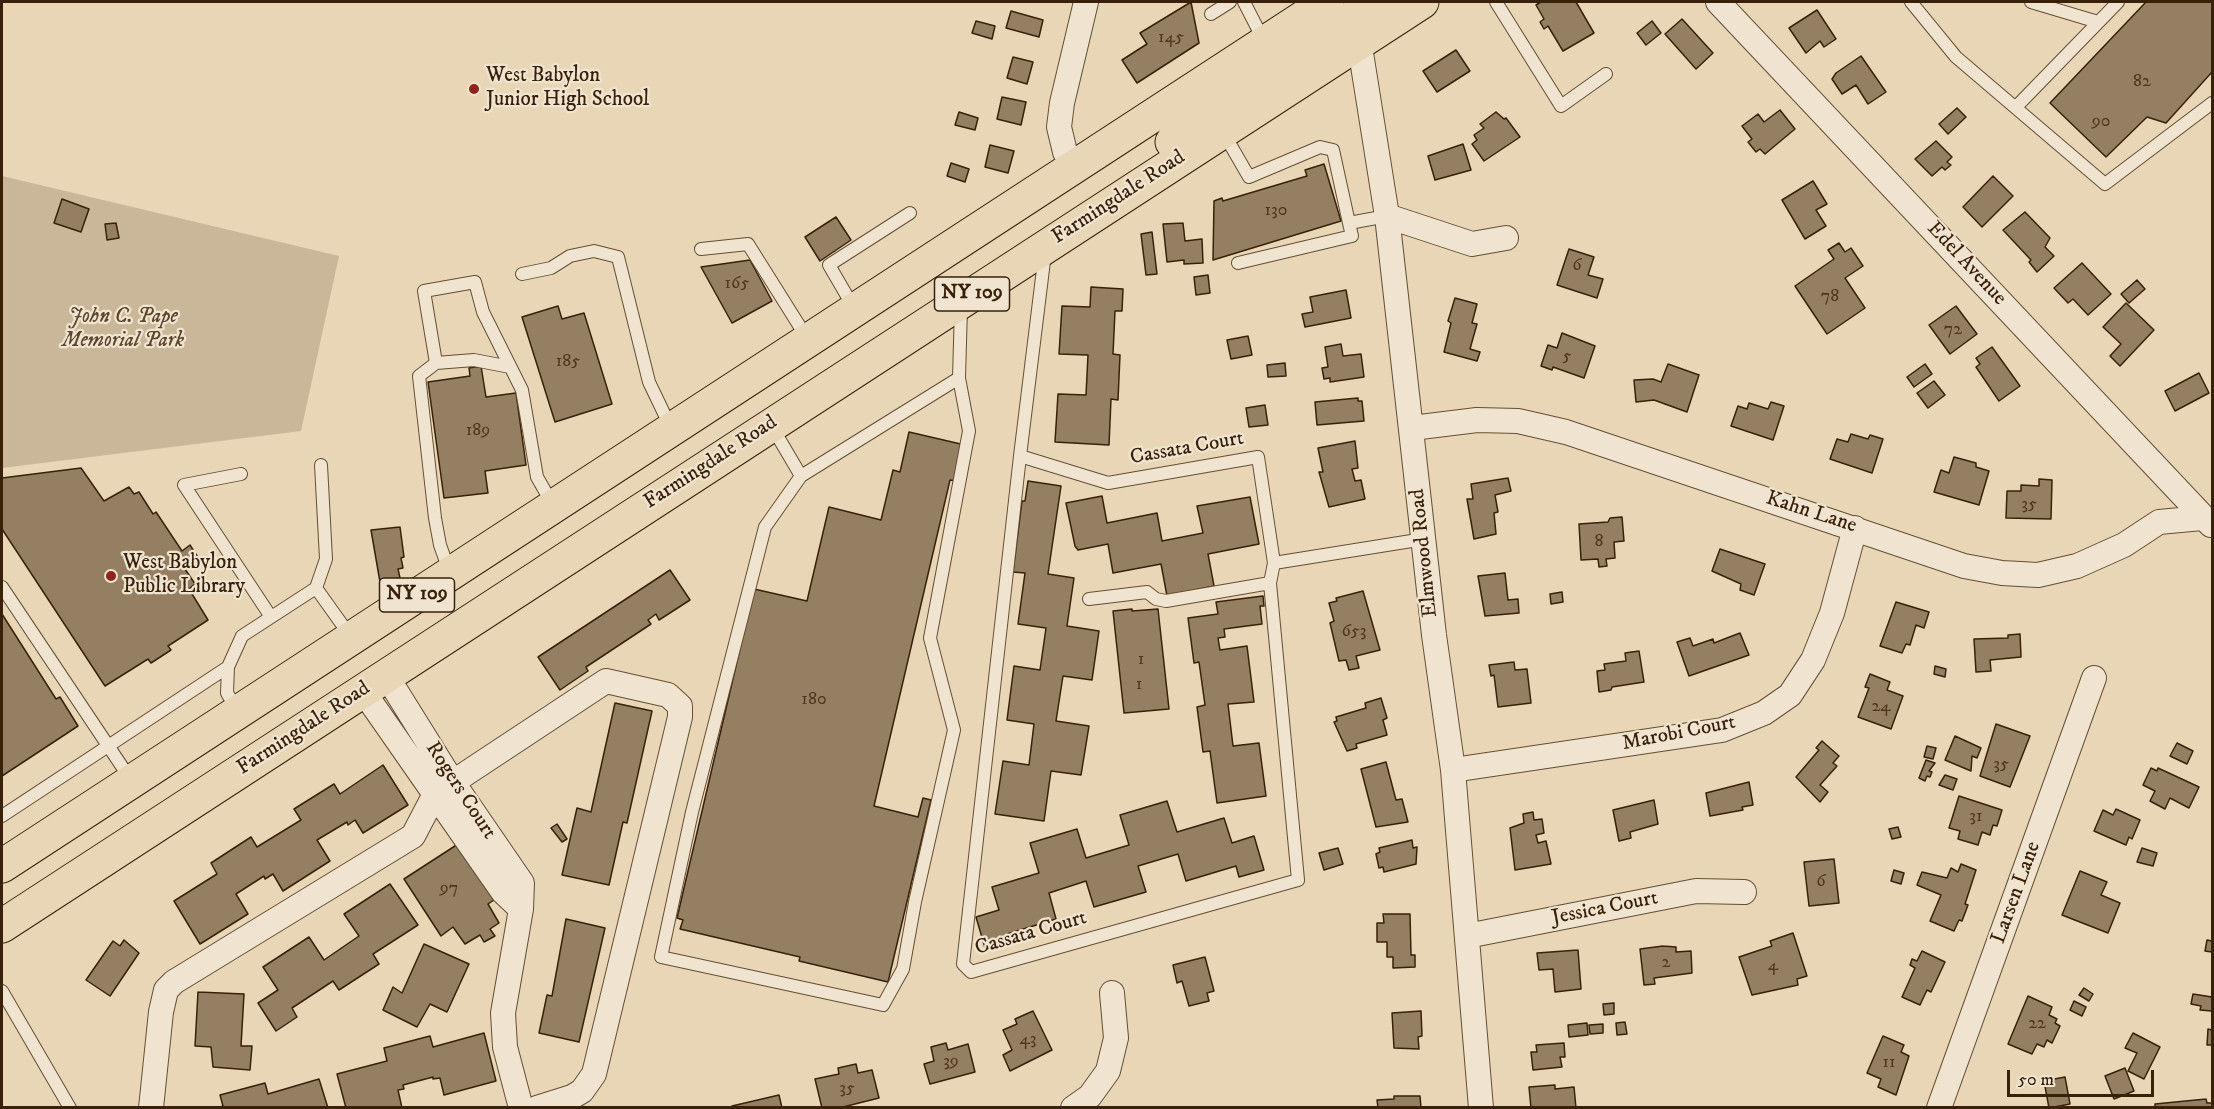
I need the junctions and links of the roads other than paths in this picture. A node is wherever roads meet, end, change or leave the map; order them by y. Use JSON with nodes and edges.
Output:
{"nodes":[{"id":1,"x":1086,"y":2,"type":"edge"},
{"id":2,"x":1230,"y":2,"type":"edge"},
{"id":3,"x":1244,"y":2,"type":"edge"},
{"id":4,"x":1422,"y":2,"type":"edge"},
{"id":5,"x":1496,"y":2,"type":"edge"},
{"id":6,"x":1718,"y":2,"type":"edge"},
{"id":7,"x":1911,"y":2,"type":"edge"},
{"id":8,"x":2031,"y":2,"type":"edge"},
{"id":9,"x":2118,"y":2,"type":"edge"},
{"id":10,"x":1354,"y":12,"type":"edge"},
{"id":11,"x":1211,"y":14,"type":"dead end"},
{"id":12,"x":2098,"y":22,"type":"junction"},
{"id":13,"x":1265,"y":43,"type":"junction"},
{"id":14,"x":1606,"y":74,"type":"dead end"},
{"id":15,"x":2212,"y":103,"type":"edge"},
{"id":16,"x":2016,"y":107,"type":"junction"},
{"id":17,"x":1222,"y":131,"type":"junction"},
{"id":18,"x":1074,"y":167,"type":"junction"},
{"id":19,"x":1109,"y":204,"type":"junction"},
{"id":20,"x":910,"y":213,"type":"dead end"},
{"id":21,"x":1387,"y":216,"type":"junction"},
{"id":22,"x":1349,"y":223,"type":"junction"},
{"id":23,"x":1506,"y":238,"type":"dead end"},
{"id":24,"x":1045,"y":246,"type":"junction"},
{"id":25,"x":701,"y":249,"type":"dead end"},
{"id":26,"x":1238,"y":263,"type":"dead end"},
{"id":27,"x":522,"y":274,"type":"dead end"},
{"id":28,"x":961,"y":301,"type":"junction"},
{"id":29,"x":854,"y":309,"type":"junction"},
{"id":30,"x":808,"y":339,"type":"junction"},
{"id":31,"x":436,"y":363,"type":"junction"},
{"id":32,"x":510,"y":367,"type":"junction"},
{"id":33,"x":959,"y":378,"type":"junction"},
{"id":34,"x":721,"y":397,"type":"junction"},
{"id":35,"x":771,"y":424,"type":"junction"},
{"id":36,"x":1412,"y":428,"type":"junction"},
{"id":37,"x":671,"y":429,"type":"junction"},
{"id":38,"x":639,"y":451,"type":"junction"},
{"id":39,"x":1020,"y":456,"type":"junction"},
{"id":40,"x":321,"y":465,"type":"dead end"},
{"id":41,"x":241,"y":474,"type":"dead end"},
{"id":42,"x":801,"y":476,"type":"junction"},
{"id":43,"x":668,"y":491,"type":"junction"},
{"id":44,"x":554,"y":506,"type":"junction"},
{"id":45,"x":2207,"y":522,"type":"edge"},
{"id":46,"x":1856,"y":528,"type":"junction"},
{"id":47,"x":1424,"y":539,"type":"junction"},
{"id":48,"x":586,"y":546,"type":"junction"},
{"id":49,"x":1274,"y":563,"type":"junction"},
{"id":50,"x":450,"y":573,"type":"junction"},
{"id":51,"x":1270,"y":583,"type":"junction"},
{"id":52,"x":2,"y":587,"type":"edge"},
{"id":53,"x":316,"y":588,"type":"junction"},
{"id":54,"x":1089,"y":599,"type":"dead end"},
{"id":55,"x":271,"y":617,"type":"junction"},
{"id":56,"x":351,"y":638,"type":"junction"},
{"id":57,"x":228,"y":667,"type":"junction"},
{"id":58,"x":2094,"y":678,"type":"dead end"},
{"id":59,"x":375,"y":683,"type":"junction"},
{"id":60,"x":238,"y":712,"type":"junction"},
{"id":61,"x":109,"y":747,"type":"junction"},
{"id":62,"x":1453,"y":770,"type":"junction"},
{"id":63,"x":132,"y":781,"type":"junction"},
{"id":64,"x":444,"y":788,"type":"junction"},
{"id":65,"x":2,"y":816,"type":"edge"},
{"id":66,"x":29,"y":848,"type":"junction"},
{"id":67,"x":2,"y":866,"type":"edge"},
{"id":68,"x":2,"y":875,"type":"edge"},
{"id":69,"x":1744,"y":892,"type":"dead end"},
{"id":70,"x":2,"y":926,"type":"edge"},
{"id":71,"x":1467,"y":936,"type":"junction"},
{"id":72,"x":2,"y":991,"type":"edge"},
{"id":73,"x":1112,"y":993,"type":"dead end"},
{"id":74,"x":70,"y":1107,"type":"edge"},
{"id":75,"x":151,"y":1107,"type":"edge"},
{"id":76,"x":521,"y":1107,"type":"edge"},
{"id":77,"x":537,"y":1107,"type":"edge"},
{"id":78,"x":1073,"y":1107,"type":"edge"},
{"id":79,"x":1481,"y":1107,"type":"edge"},
{"id":80,"x":1939,"y":1107,"type":"edge"}],
"edges":[{"from":1,"to":18,"type":"street"},
{"from":2,"to":11,"type":"lane"},
{"from":3,"to":13,"type":"lane"},
{"from":4,"to":10,"type":"main road","name":"Farmingdale Road","number":"NY 109"},
{"from":5,"to":14,"type":"lane"},
{"from":6,"to":45,"type":"street","name":"Edel Avenue"},
{"from":7,"to":16,"type":"lane"},
{"from":8,"to":12,"type":"lane"},
{"from":9,"to":12,"type":"lane"},
{"from":10,"to":13,"type":"main road","name":"Farmingdale Road","number":"NY 109"},
{"from":10,"to":17,"type":"main road","name":"Farmingdale Road","number":"NY 109"},
{"from":10,"to":19,"type":"main road"},
{"from":10,"to":21,"type":"street","name":"Elmwood Road"},
{"from":12,"to":16,"type":"lane"},
{"from":13,"to":18,"type":"main road","name":"Farmingdale Road","number":"NY 109"},
{"from":15,"to":16,"type":"lane"},
{"from":17,"to":19,"type":"main road","name":"Farmingdale Road","number":"NY 109"},
{"from":17,"to":22,"type":"lane"},
{"from":18,"to":29,"type":"main road","name":"Farmingdale Road","number":"NY 109"},
{"from":19,"to":24,"type":"main road","name":"Farmingdale Road","number":"NY 109"},
{"from":20,"to":29,"type":"lane"},
{"from":21,"to":22,"type":"lane"},
{"from":21,"to":23,"type":"street"},
{"from":21,"to":36,"type":"street","name":"Elmwood Road"},
{"from":22,"to":26,"type":"lane"},
{"from":24,"to":28,"type":"main road","name":"Farmingdale Road","number":"NY 109"},
{"from":24,"to":39,"type":"lane","name":"Cassata Court"},
{"from":25,"to":30,"type":"lane"},
{"from":27,"to":37,"type":"lane"},
{"from":28,"to":33,"type":"lane"},
{"from":28,"to":35,"type":"main road","name":"Farmingdale Road","number":"NY 109"},
{"from":29,"to":30,"type":"main road","name":"Farmingdale Road","number":"NY 109"},
{"from":30,"to":34,"type":"main road","name":"Farmingdale Road","number":"NY 109"},
{"from":31,"to":32,"type":"lane"},
{"from":31,"to":32,"type":"lane"},
{"from":31,"to":50,"type":"lane"},
{"from":32,"to":44,"type":"lane"},
{"from":33,"to":42,"type":"lane"},
{"from":33,"to":42,"type":"lane"},
{"from":34,"to":37,"type":"main road","name":"Farmingdale Road","number":"NY 109"},
{"from":34,"to":43,"type":"main road"},
{"from":35,"to":42,"type":"lane"},
{"from":35,"to":43,"type":"main road","name":"Farmingdale Road","number":"NY 109"},
{"from":36,"to":46,"type":"street","name":"Kahn Lane"},
{"from":36,"to":47,"type":"street","name":"Elmwood Road"},
{"from":37,"to":38,"type":"main road","name":"Farmingdale Road","number":"NY 109"},
{"from":38,"to":44,"type":"main road","name":"Farmingdale Road","number":"NY 109"},
{"from":38,"to":48,"type":"main road"},
{"from":39,"to":49,"type":"lane","name":"Cassata Court"},
{"from":39,"to":51,"type":"lane","name":"Cassata Court"},
{"from":40,"to":53,"type":"lane"},
{"from":41,"to":55,"type":"lane"},
{"from":43,"to":48,"type":"main road","name":"Farmingdale Road","number":"NY 109"},
{"from":44,"to":50,"type":"main road","name":"Farmingdale Road","number":"NY 109"},
{"from":45,"to":46,"type":"street","name":"Kahn Lane"},
{"from":46,"to":62,"type":"street","name":"Marobi Court"},
{"from":47,"to":49,"type":"lane"},
{"from":47,"to":62,"type":"street","name":"Elmwood Road"},
{"from":48,"to":59,"type":"main road","name":"Farmingdale Road","number":"NY 109"},
{"from":49,"to":51,"type":"lane","name":"Cassata Court"},
{"from":50,"to":56,"type":"main road","name":"Farmingdale Road","number":"NY 109"},
{"from":51,"to":54,"type":"lane"},
{"from":52,"to":61,"type":"lane"},
{"from":53,"to":55,"type":"lane"},
{"from":53,"to":56,"type":"lane"},
{"from":55,"to":57,"type":"lane"},
{"from":56,"to":60,"type":"main road","name":"Farmingdale Road","number":"NY 109"},
{"from":57,"to":60,"type":"lane"},
{"from":57,"to":61,"type":"lane"},
{"from":58,"to":80,"type":"street","name":"Larsen Lane"},
{"from":59,"to":64,"type":"street","name":"Rogers Court"},
{"from":59,"to":70,"type":"main road","name":"Farmingdale Road","number":"NY 109"},
{"from":60,"to":63,"type":"main road","name":"Farmingdale Road","number":"NY 109"},
{"from":61,"to":63,"type":"lane"},
{"from":61,"to":65,"type":"lane"},
{"from":62,"to":71,"type":"street","name":"Elmwood Road"},
{"from":63,"to":66,"type":"main road","name":"Farmingdale Road","number":"NY 109"},
{"from":64,"to":75,"type":"street"},
{"from":64,"to":76,"type":"street","name":"Rogers Court"},
{"from":64,"to":77,"type":"street"},
{"from":66,"to":67,"type":"main road","name":"Farmingdale Road","number":"NY 109"},
{"from":66,"to":68,"type":"main road"},
{"from":69,"to":71,"type":"street","name":"Jessica Court"},
{"from":71,"to":79,"type":"street","name":"Elmwood Road"},
{"from":72,"to":74,"type":"lane"},
{"from":73,"to":78,"type":"street"}]}
